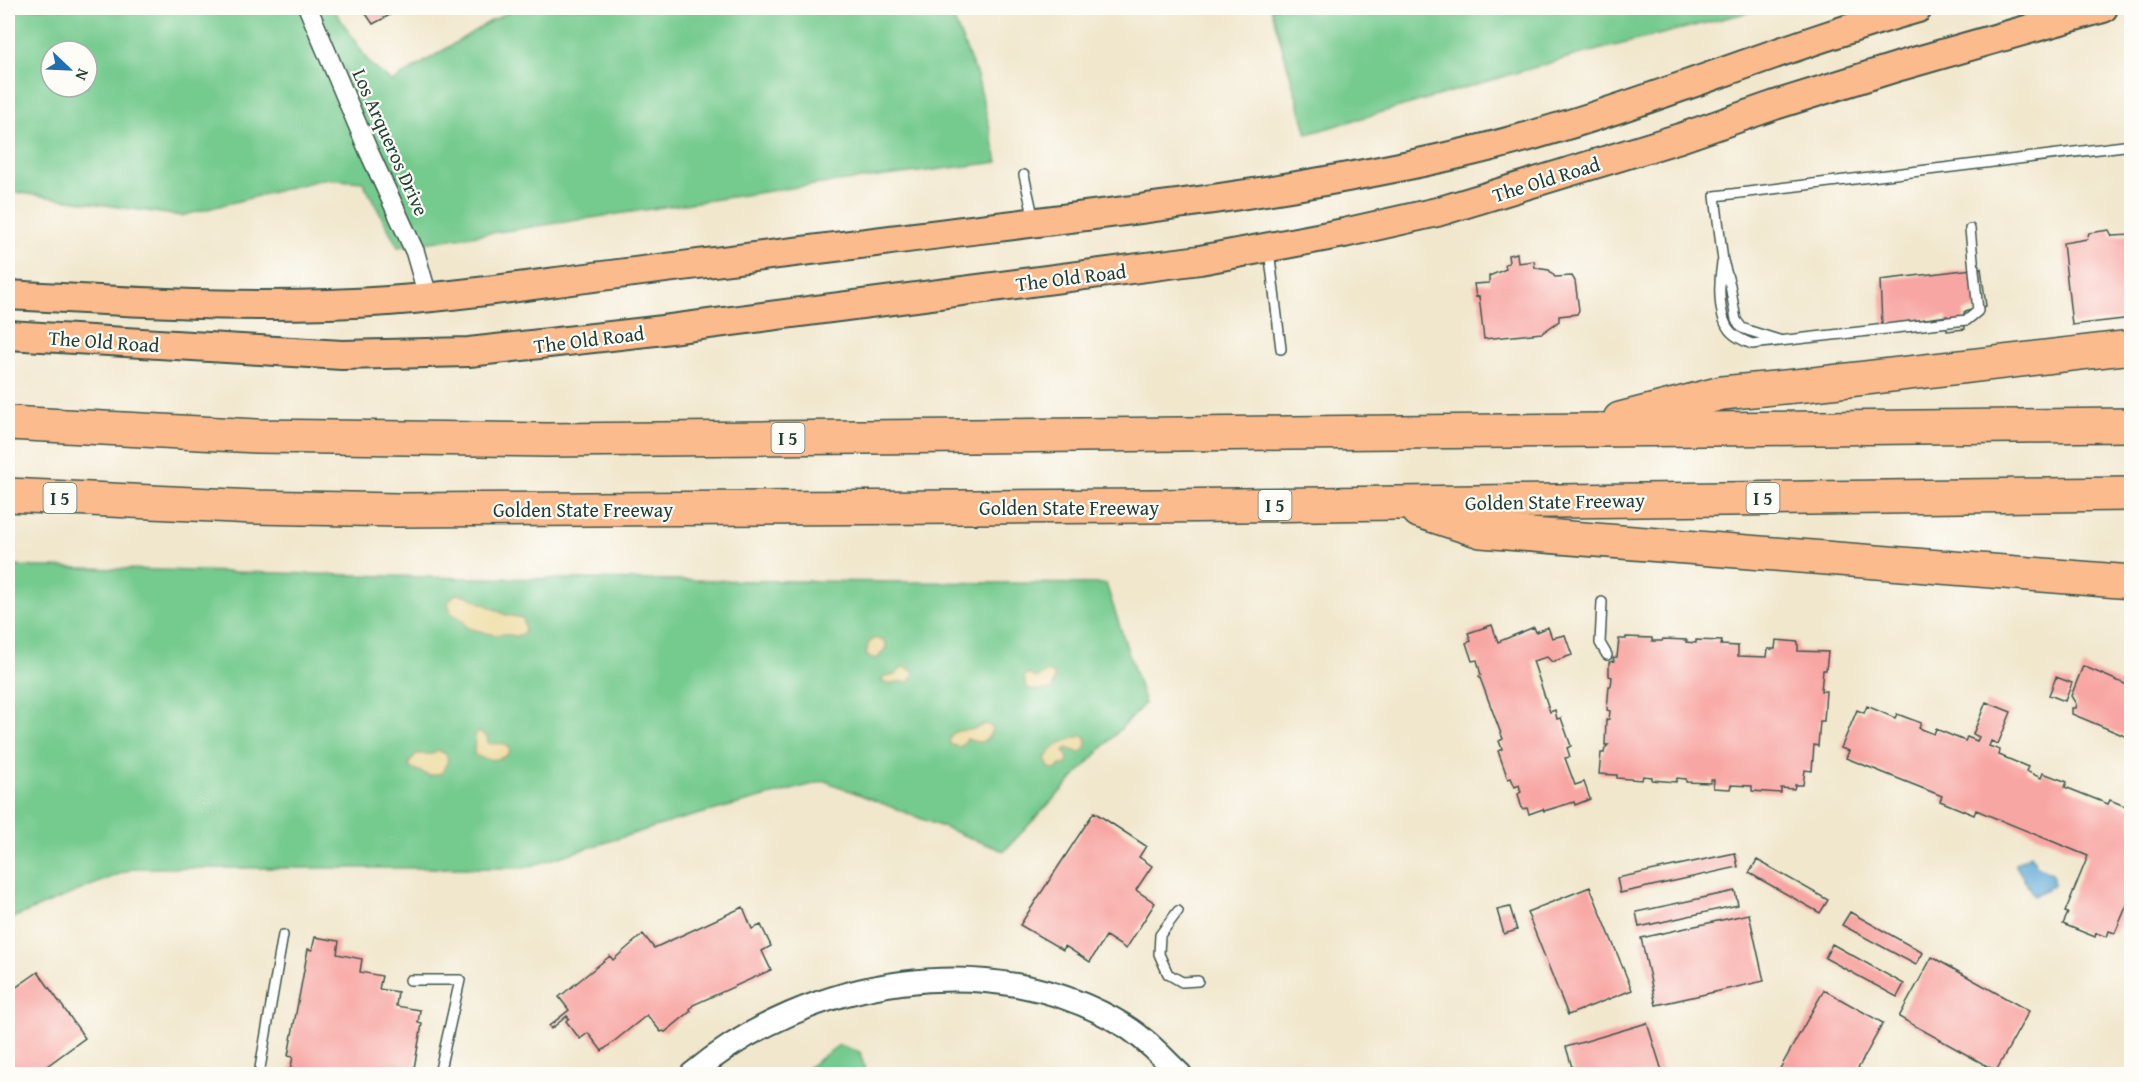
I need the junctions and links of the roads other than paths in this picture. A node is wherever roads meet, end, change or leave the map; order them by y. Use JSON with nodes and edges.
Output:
{"nodes":[{"id":1,"x":308,"y":8,"type":"edge"},
{"id":2,"x":1918,"y":8,"type":"edge"},
{"id":3,"x":2103,"y":8,"type":"edge"},
{"id":4,"x":2132,"y":145,"type":"edge"},
{"id":5,"x":1024,"y":174,"type":"dead end"},
{"id":6,"x":1035,"y":222,"type":"junction"},
{"id":7,"x":1970,"y":229,"type":"dead end"},
{"id":8,"x":1268,"y":247,"type":"junction"},
{"id":9,"x":8,"y":294,"type":"edge"},
{"id":10,"x":428,"y":297,"type":"junction"},
{"id":11,"x":8,"y":334,"type":"edge"},
{"id":12,"x":2132,"y":347,"type":"edge"},
{"id":13,"x":1281,"y":349,"type":"dead end"},
{"id":14,"x":8,"y":423,"type":"edge"},
{"id":15,"x":2132,"y":425,"type":"edge"},
{"id":16,"x":1569,"y":432,"type":"junction"},
{"id":17,"x":2132,"y":494,"type":"edge"},
{"id":18,"x":8,"y":495,"type":"edge"},
{"id":19,"x":1394,"y":503,"type":"junction"},
{"id":20,"x":2132,"y":582,"type":"edge"},
{"id":21,"x":1602,"y":602,"type":"dead end"},
{"id":22,"x":1607,"y":655,"type":"dead end"},
{"id":23,"x":1178,"y":911,"type":"dead end"},
{"id":24,"x":283,"y":935,"type":"dead end"},
{"id":25,"x":410,"y":980,"type":"dead end"},
{"id":26,"x":1198,"y":981,"type":"dead end"},
{"id":27,"x":259,"y":1074,"type":"edge"},
{"id":28,"x":439,"y":1074,"type":"edge"},
{"id":29,"x":692,"y":1074,"type":"edge"},
{"id":30,"x":1180,"y":1074,"type":"edge"}],
"edges":[{"from":1,"to":10,"type":"street","name":"Los Arqueros Drive"},
{"from":2,"to":6,"type":"main road","name":"The Old Road"},
{"from":3,"to":8,"type":"main road","name":"The Old Road"},
{"from":4,"to":7,"type":"lane"},
{"from":5,"to":6,"type":"lane"},
{"from":6,"to":10,"type":"main road","name":"The Old Road"},
{"from":8,"to":11,"type":"main road","name":"The Old Road"},
{"from":8,"to":13,"type":"lane"},
{"from":9,"to":10,"type":"main road","name":"The Old Road"},
{"from":12,"to":16,"type":"highway","number":"I 5"},
{"from":14,"to":16,"type":"highway","number":"I 5"},
{"from":15,"to":16,"type":"highway","number":"I 5"},
{"from":17,"to":19,"type":"highway","name":"Golden State Freeway","number":"I 5"},
{"from":18,"to":19,"type":"highway","name":"Golden State Freeway","number":"I 5"},
{"from":19,"to":20,"type":"highway","number":"I 5"},
{"from":21,"to":22,"type":"lane"},
{"from":23,"to":26,"type":"lane"},
{"from":24,"to":27,"type":"lane"},
{"from":25,"to":28,"type":"lane"},
{"from":29,"to":30,"type":"street"}]}
